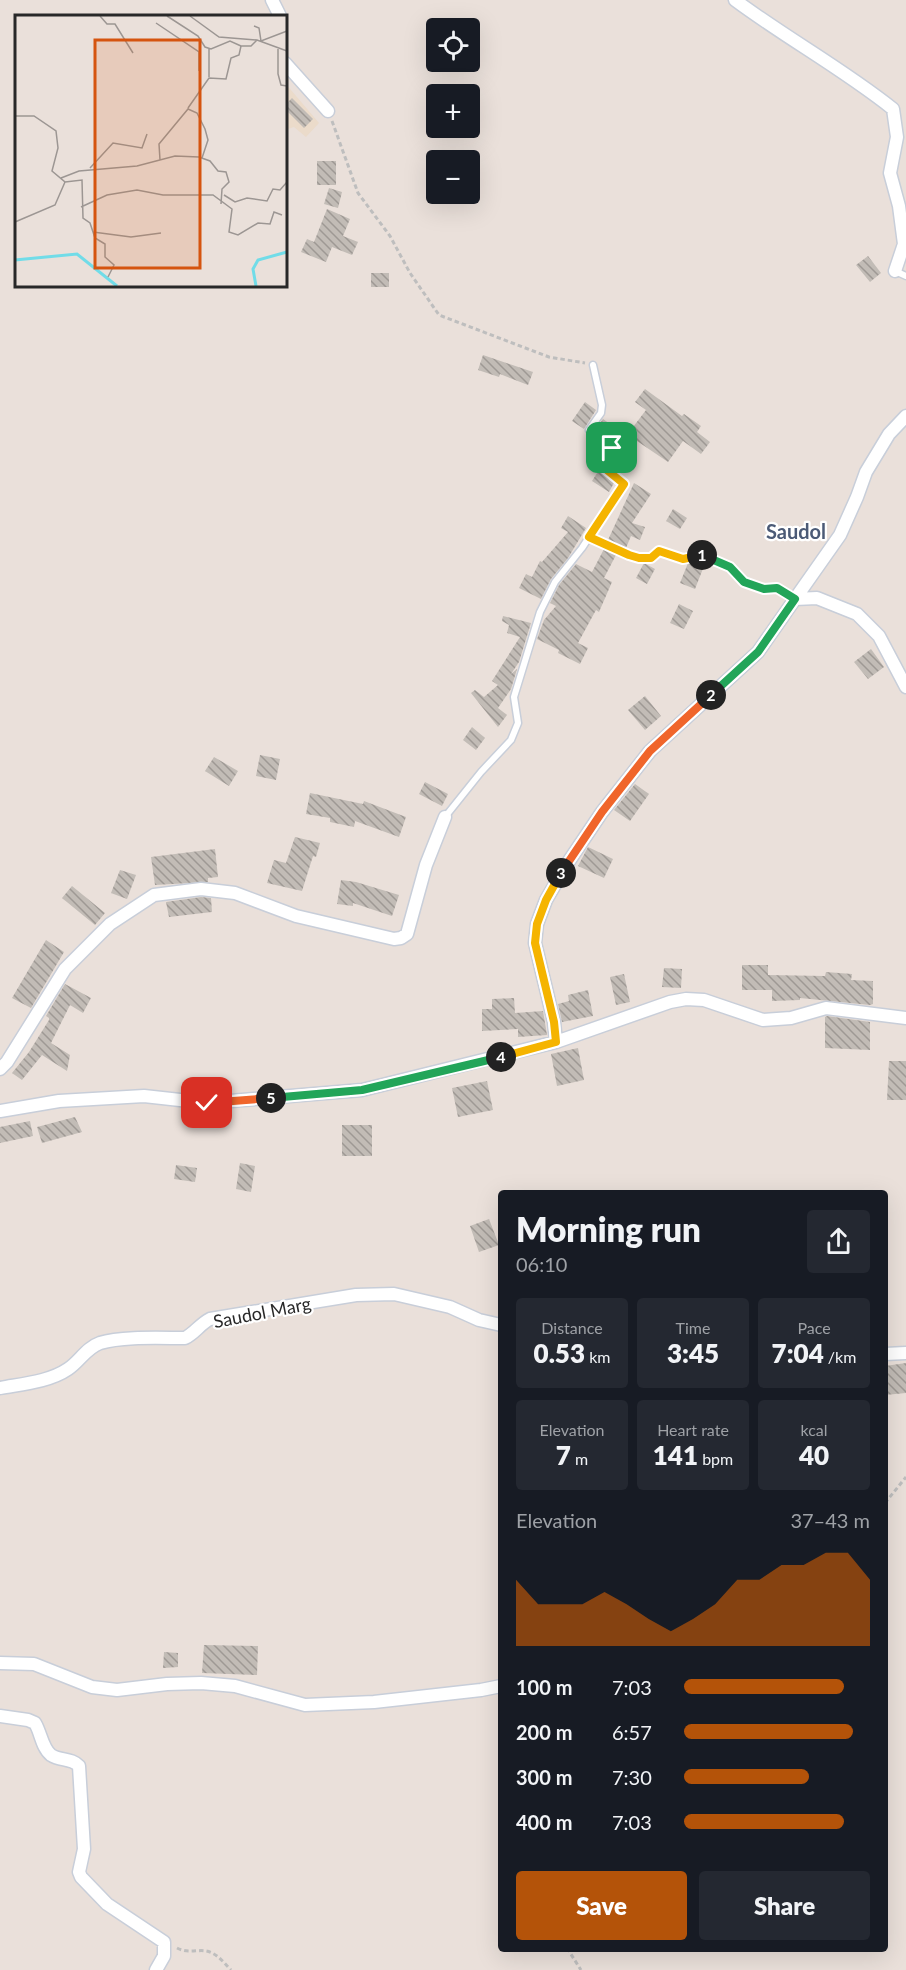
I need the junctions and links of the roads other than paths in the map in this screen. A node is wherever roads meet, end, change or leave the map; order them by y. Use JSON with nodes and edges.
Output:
{"nodes":[{"id":1,"x":272,"y":0,"type":"edge"},
{"id":2,"x":735,"y":0,"type":"edge"},
{"id":3,"x":280,"y":15,"type":"edge"},
{"id":4,"x":286,"y":64,"type":"edge"},
{"id":5,"x":328,"y":111,"type":"road end"},
{"id":6,"x":900,"y":273,"type":"edge"},
{"id":7,"x":593,"y":364,"type":"road end"},
{"id":8,"x":906,"y":416,"type":"edge"},
{"id":9,"x":589,"y":537,"type":"junction"},
{"id":10,"x":795,"y":599,"type":"junction"},
{"id":11,"x":906,"y":687,"type":"edge"},
{"id":12,"x":445,"y":817,"type":"joint"},
{"id":13,"x":906,"y":1018,"type":"edge"},
{"id":14,"x":556,"y":1042,"type":"junction"},
{"id":15,"x":0,"y":1069,"type":"edge"},
{"id":16,"x":0,"y":1111,"type":"edge"},
{"id":17,"x":498,"y":1324,"type":"edge"},
{"id":18,"x":906,"y":1353,"type":"edge"},
{"id":19,"x":888,"y":1354,"type":"edge"},
{"id":20,"x":0,"y":1388,"type":"edge"},
{"id":21,"x":0,"y":1663,"type":"edge"},
{"id":22,"x":498,"y":1687,"type":"edge"},
{"id":23,"x":0,"y":1716,"type":"edge"},
{"id":24,"x":156,"y":1970,"type":"edge"}],
"edges":[{"from":1,"to":3,"type":"street"},
{"from":2,"to":6,"type":"street"},
{"from":4,"to":5,"type":"street"},
{"from":7,"to":9,"type":"lane"},
{"from":8,"to":10,"type":"street"},
{"from":9,"to":10,"type":"lane"},
{"from":9,"to":12,"type":"lane"},
{"from":10,"to":11,"type":"street"},
{"from":10,"to":14,"type":"street"},
{"from":12,"to":15,"type":"street"},
{"from":13,"to":14,"type":"street"},
{"from":14,"to":16,"type":"street"},
{"from":17,"to":20,"type":"street","name":"Saudol Marg"},
{"from":18,"to":19,"type":"street"},
{"from":21,"to":22,"type":"street"},
{"from":23,"to":24,"type":"street"}]}
